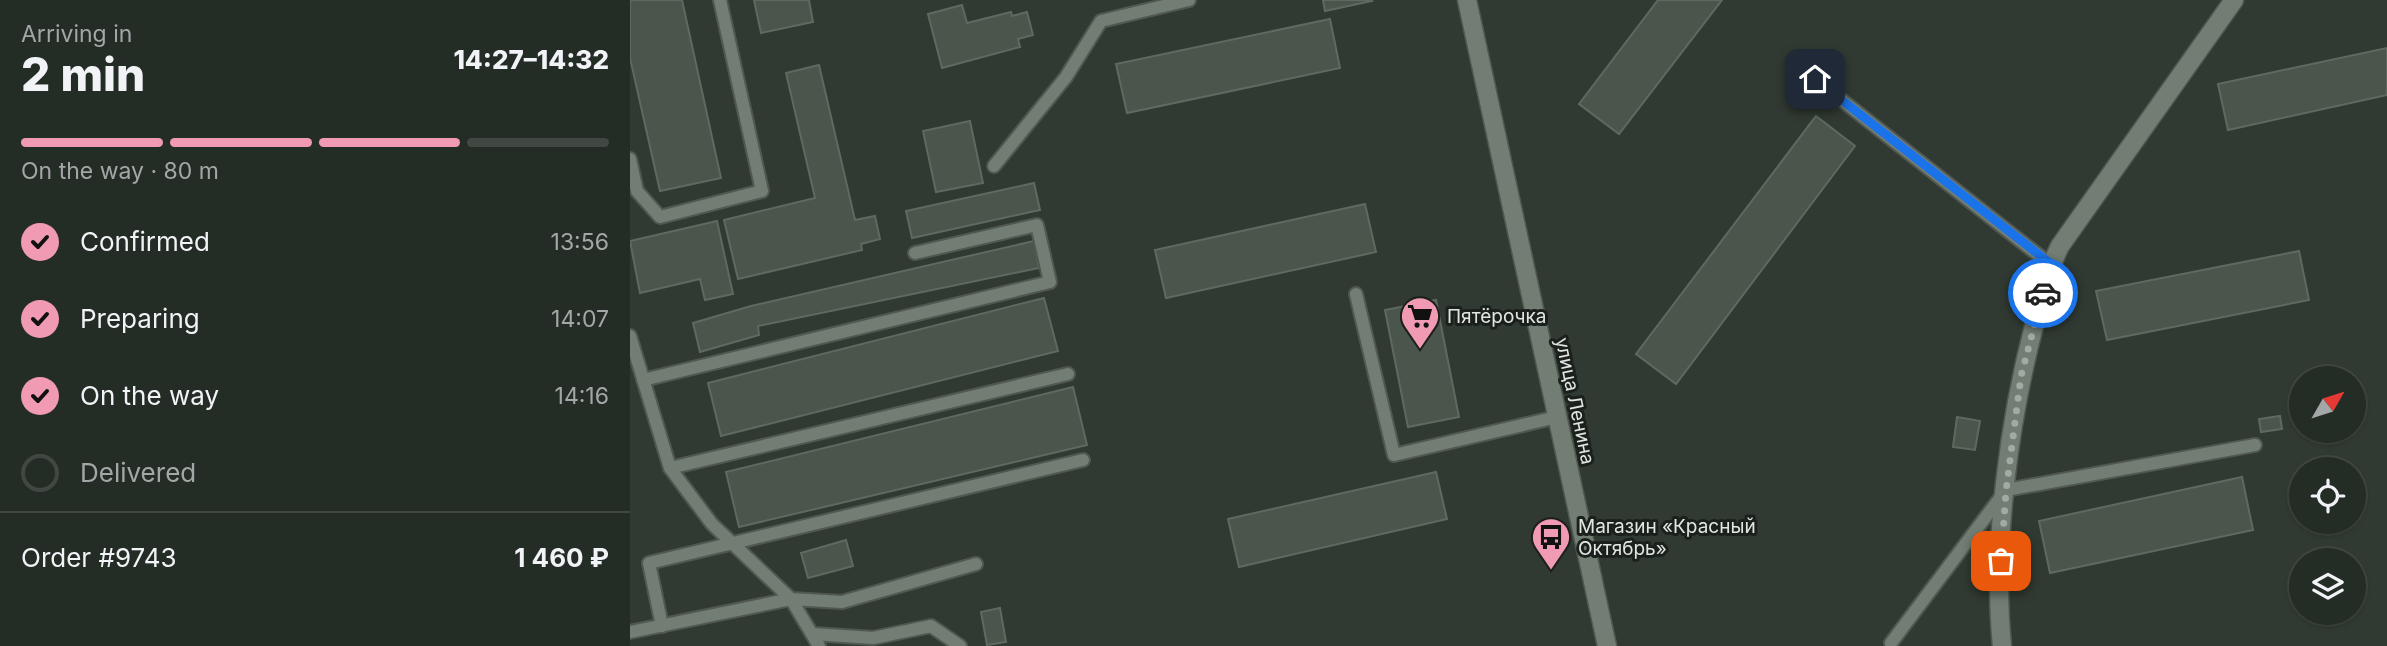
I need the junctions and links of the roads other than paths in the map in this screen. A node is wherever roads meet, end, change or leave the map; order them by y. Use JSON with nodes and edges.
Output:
{"nodes":[{"id":1,"x":720,"y":0,"type":"edge"},
{"id":2,"x":1189,"y":0,"type":"edge"},
{"id":3,"x":1467,"y":0,"type":"edge"},
{"id":4,"x":2234,"y":0,"type":"edge"},
{"id":5,"x":1815,"y":79,"type":"dead end"},
{"id":6,"x":630,"y":159,"type":"edge"},
{"id":7,"x":994,"y":166,"type":"dead end"},
{"id":8,"x":915,"y":253,"type":"dead end"},
{"id":9,"x":2051,"y":264,"type":"junction"},
{"id":10,"x":1356,"y":294,"type":"dead end"},
{"id":11,"x":630,"y":336,"type":"edge"},
{"id":12,"x":1068,"y":374,"type":"dead end"},
{"id":13,"x":643,"y":380,"type":"junction"},
{"id":14,"x":1557,"y":417,"type":"junction"},
{"id":15,"x":2255,"y":445,"type":"dead end"},
{"id":16,"x":1083,"y":460,"type":"dead end"},
{"id":17,"x":670,"y":468,"type":"junction"},
{"id":18,"x":2006,"y":491,"type":"junction"},
{"id":19,"x":733,"y":545,"type":"junction"},
{"id":20,"x":976,"y":564,"type":"dead end"},
{"id":21,"x":791,"y":599,"type":"junction"},
{"id":22,"x":662,"y":626,"type":"junction"},
{"id":23,"x":630,"y":632,"type":"edge"},
{"id":24,"x":816,"y":640,"type":"edge"},
{"id":25,"x":1891,"y":643,"type":"dead end"},
{"id":26,"x":960,"y":646,"type":"edge"},
{"id":27,"x":1607,"y":646,"type":"edge"},
{"id":28,"x":2002,"y":646,"type":"edge"}],
"edges":[{"from":1,"to":6,"type":"lane"},
{"from":2,"to":7,"type":"lane"},
{"from":3,"to":14,"type":"street","name":"улица Ленина"},
{"from":4,"to":9,"type":"street"},
{"from":5,"to":9,"type":"lane"},
{"from":8,"to":13,"type":"lane"},
{"from":9,"to":18,"type":"street"},
{"from":10,"to":14,"type":"lane"},
{"from":11,"to":13,"type":"lane"},
{"from":12,"to":17,"type":"lane"},
{"from":13,"to":17,"type":"lane"},
{"from":14,"to":27,"type":"street","name":"улица Ленина"},
{"from":15,"to":18,"type":"lane"},
{"from":16,"to":19,"type":"lane"},
{"from":17,"to":19,"type":"lane"},
{"from":18,"to":25,"type":"lane"},
{"from":18,"to":28,"type":"street"},
{"from":19,"to":21,"type":"lane"},
{"from":19,"to":22,"type":"lane"},
{"from":20,"to":21,"type":"lane"},
{"from":21,"to":22,"type":"lane"},
{"from":21,"to":24,"type":"lane"},
{"from":22,"to":23,"type":"lane"},
{"from":24,"to":26,"type":"lane"}]}
